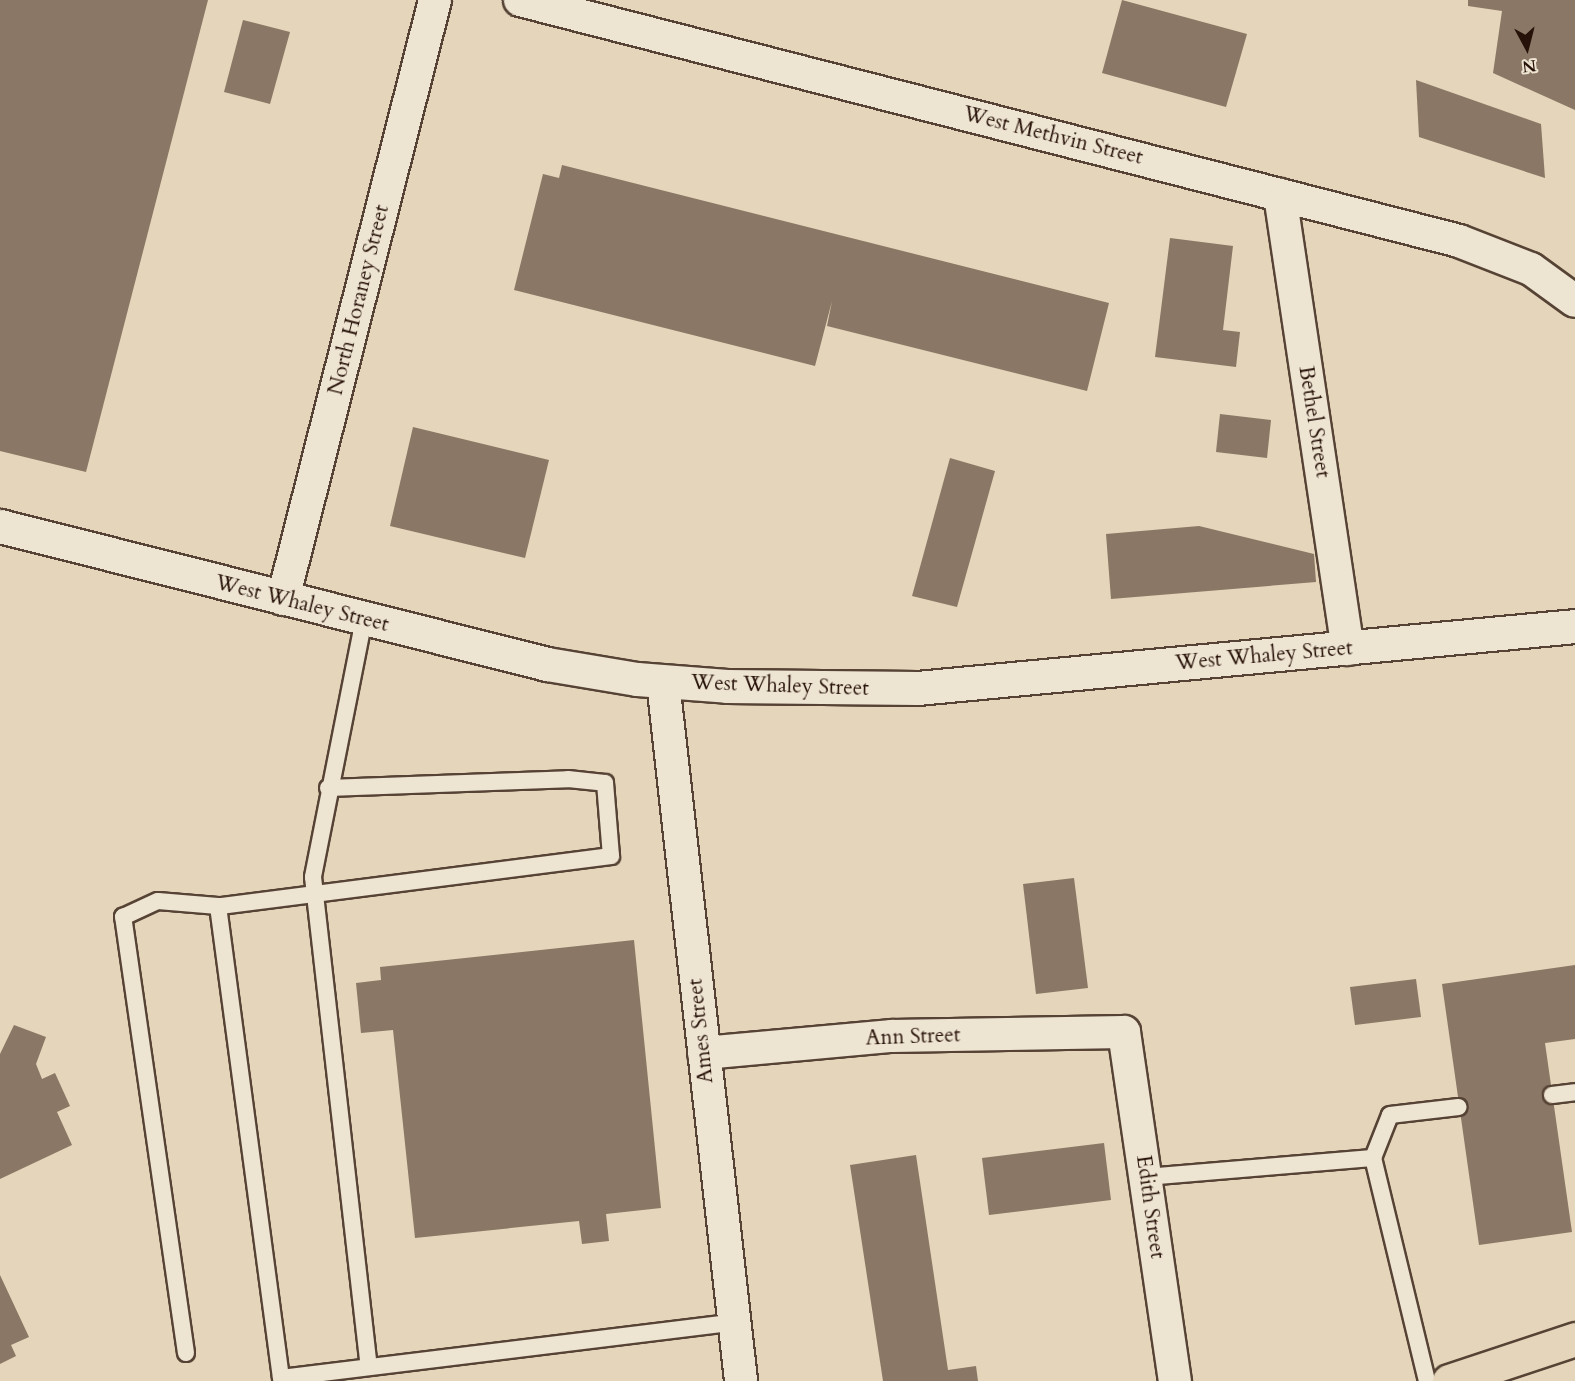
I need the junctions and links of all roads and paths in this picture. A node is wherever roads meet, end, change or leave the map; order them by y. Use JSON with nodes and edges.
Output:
{"nodes":[{"id":1,"x":435,"y":0,"type":"edge"},
{"id":2,"x":520,"y":0,"type":"edge"},
{"id":3,"x":1280,"y":195,"type":"junction"},
{"id":4,"x":1575,"y":301,"type":"edge"},
{"id":5,"x":0,"y":526,"type":"edge"},
{"id":6,"x":283,"y":599,"type":"junction"},
{"id":7,"x":364,"y":619,"type":"junction"},
{"id":8,"x":1575,"y":626,"type":"edge"},
{"id":9,"x":1348,"y":649,"type":"junction"},
{"id":10,"x":663,"y":682,"type":"junction"},
{"id":11,"x":328,"y":788,"type":"junction"},
{"id":12,"x":314,"y":895,"type":"junction"},
{"id":13,"x":218,"y":906,"type":"junction"},
{"id":14,"x":1124,"y":1032,"type":"joint"},
{"id":15,"x":704,"y":1053,"type":"junction"},
{"id":16,"x":1575,"y":1092,"type":"edge"},
{"id":17,"x":1552,"y":1095,"type":"dead end"},
{"id":18,"x":1459,"y":1107,"type":"dead end"},
{"id":19,"x":1373,"y":1158,"type":"junction"},
{"id":20,"x":1145,"y":1177,"type":"junction"},
{"id":21,"x":734,"y":1322,"type":"junction"},
{"id":22,"x":1575,"y":1339,"type":"edge"},
{"id":23,"x":186,"y":1353,"type":"dead end"},
{"id":24,"x":369,"y":1366,"type":"junction"},
{"id":25,"x":741,"y":1381,"type":"edge"},
{"id":26,"x":1175,"y":1381,"type":"edge"},
{"id":27,"x":1427,"y":1381,"type":"edge"},
{"id":28,"x":1449,"y":1381,"type":"edge"}],
"edges":[{"from":1,"to":6,"type":"street","name":"North Horaney Street"},
{"from":2,"to":3,"type":"street","name":"West Methvin Street"},
{"from":3,"to":4,"type":"street","name":"West Methvin Street"},
{"from":3,"to":9,"type":"street","name":"Bethel Street"},
{"from":5,"to":6,"type":"street","name":"West Whaley Street"},
{"from":6,"to":7,"type":"street","name":"West Whaley Street"},
{"from":7,"to":10,"type":"street","name":"West Whaley Street"},
{"from":7,"to":11,"type":"lane"},
{"from":8,"to":9,"type":"street","name":"West Whaley Street"},
{"from":9,"to":10,"type":"street","name":"West Whaley Street"},
{"from":10,"to":15,"type":"street","name":"Ames Street"},
{"from":11,"to":12,"type":"lane"},
{"from":11,"to":12,"type":"lane"},
{"from":12,"to":13,"type":"lane"},
{"from":12,"to":24,"type":"lane"},
{"from":13,"to":23,"type":"lane"},
{"from":13,"to":24,"type":"lane"},
{"from":14,"to":15,"type":"street","name":"Ann Street"},
{"from":14,"to":20,"type":"street","name":"Edith Street"},
{"from":15,"to":21,"type":"street","name":"Ames Street"},
{"from":16,"to":17,"type":"lane"},
{"from":18,"to":19,"type":"lane"},
{"from":19,"to":20,"type":"lane"},
{"from":19,"to":27,"type":"lane"},
{"from":20,"to":26,"type":"street","name":"Edith Street"},
{"from":21,"to":24,"type":"lane"},
{"from":21,"to":25,"type":"street","name":"Ames Street"},
{"from":22,"to":28,"type":"main road"}]}
